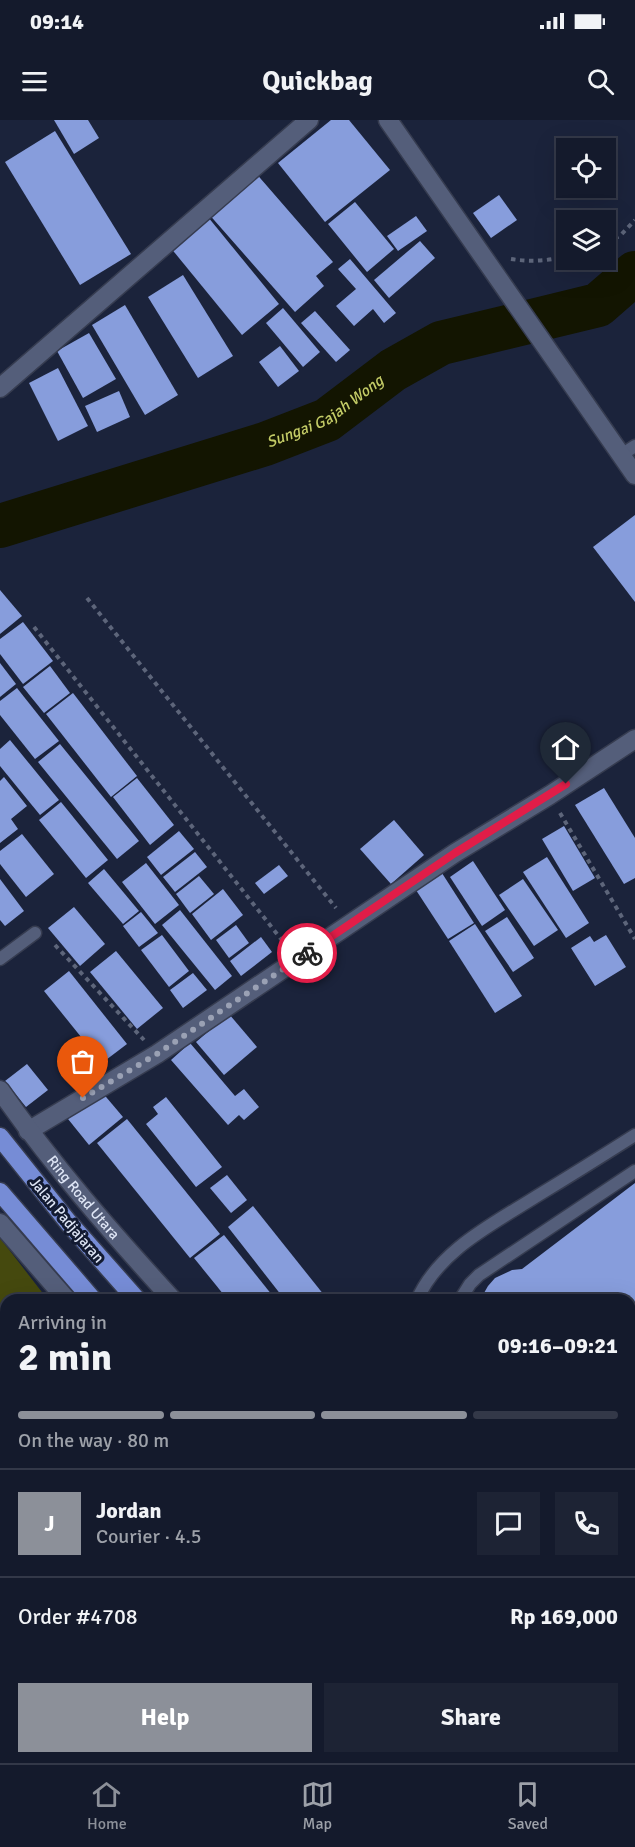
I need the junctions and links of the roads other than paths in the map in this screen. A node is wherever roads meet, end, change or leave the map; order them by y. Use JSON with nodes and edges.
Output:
{"nodes":[{"id":1,"x":309,"y":120,"type":"edge"},
{"id":2,"x":388,"y":120,"type":"edge"},
{"id":3,"x":0,"y":388,"type":"edge"},
{"id":4,"x":628,"y":451,"type":"edge"},
{"id":5,"x":635,"y":475,"type":"edge"},
{"id":6,"x":635,"y":740,"type":"edge"},
{"id":7,"x":35,"y":933,"type":"dead end"},
{"id":8,"x":0,"y":959,"type":"edge"},
{"id":9,"x":0,"y":1090,"type":"edge"},
{"id":10,"x":28,"y":1131,"type":"junction"},
{"id":11,"x":635,"y":1135,"type":"edge"},
{"id":12,"x":0,"y":1137,"type":"edge"},
{"id":13,"x":635,"y":1172,"type":"edge"},
{"id":14,"x":0,"y":1192,"type":"edge"},
{"id":15,"x":0,"y":1223,"type":"edge"},
{"id":16,"x":62,"y":1294,"type":"edge"},
{"id":17,"x":88,"y":1294,"type":"edge"},
{"id":18,"x":132,"y":1294,"type":"edge"},
{"id":19,"x":168,"y":1294,"type":"edge"},
{"id":20,"x":421,"y":1294,"type":"edge"},
{"id":21,"x":464,"y":1294,"type":"edge"}],
"edges":[{"from":1,"to":3,"type":"street"},
{"from":2,"to":4,"type":"street"},
{"from":4,"to":5,"type":"street"},
{"from":6,"to":10,"type":"street"},
{"from":7,"to":8,"type":"lane"},
{"from":9,"to":10,"type":"street","name":"Ring Road Utara"},
{"from":10,"to":19,"type":"street","name":"Ring Road Utara"},
{"from":11,"to":20,"type":"lane"},
{"from":12,"to":18,"type":"highway","name":"Jalan Padjajaran"},
{"from":13,"to":21,"type":"lane"},
{"from":14,"to":17,"type":"highway"},
{"from":15,"to":16,"type":"street"}]}
